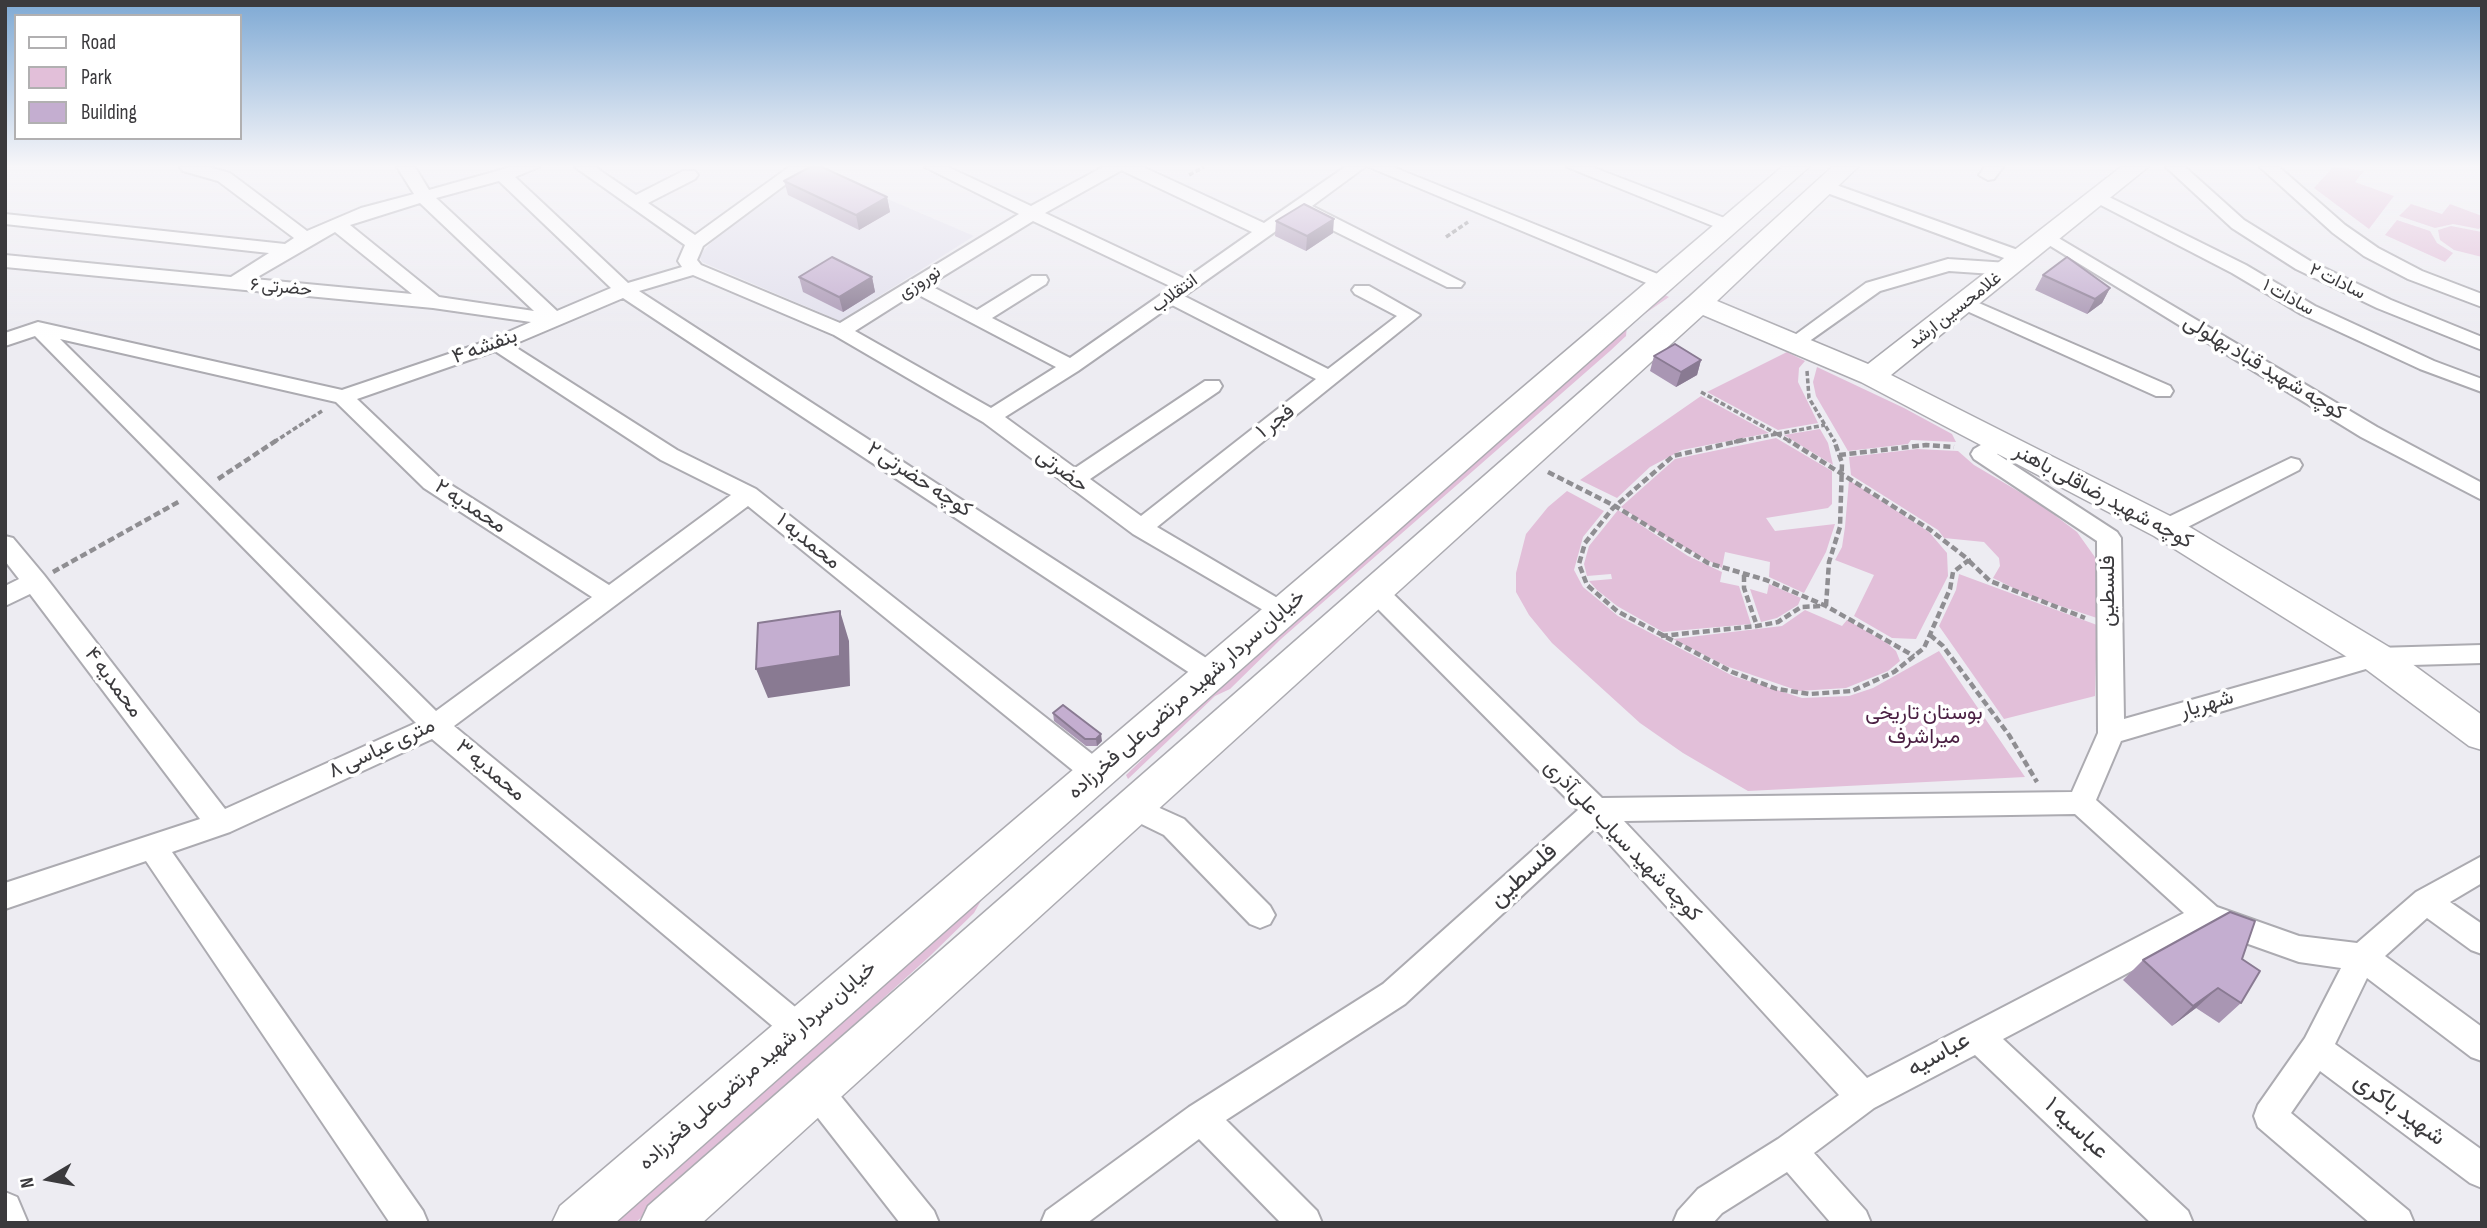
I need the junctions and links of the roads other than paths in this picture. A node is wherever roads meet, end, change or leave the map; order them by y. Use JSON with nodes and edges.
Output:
{"nodes":[{"id":1,"x":54,"y":224,"type":"edge"},
{"id":2,"x":287,"y":224,"type":"edge"},
{"id":3,"x":453,"y":224,"type":"edge"},
{"id":4,"x":554,"y":224,"type":"edge"},
{"id":5,"x":668,"y":224,"type":"edge"},
{"id":6,"x":721,"y":224,"type":"edge"},
{"id":7,"x":1014,"y":224,"type":"edge"},
{"id":8,"x":1056,"y":224,"type":"edge"},
{"id":9,"x":1251,"y":224,"type":"edge"},
{"id":10,"x":1274,"y":224,"type":"edge"},
{"id":11,"x":1334,"y":224,"type":"edge"},
{"id":12,"x":1519,"y":224,"type":"edge"},
{"id":13,"x":1725,"y":224,"type":"edge"},
{"id":14,"x":1765,"y":224,"type":"edge"},
{"id":15,"x":1927,"y":224,"type":"edge"},
{"id":16,"x":2067,"y":224,"type":"edge"},
{"id":17,"x":2152,"y":224,"type":"edge"},
{"id":18,"x":2238,"y":224,"type":"edge"},
{"id":19,"x":2334,"y":224,"type":"edge"},
{"id":20,"x":337,"y":225,"type":"joint"},
{"id":21,"x":1729,"y":226,"type":"joint"},
{"id":22,"x":1265,"y":231,"type":"junction"},
{"id":23,"x":2050,"y":238,"type":"junction"},
{"id":24,"x":307,"y":239,"type":"junction"},
{"id":25,"x":695,"y":243,"type":"junction"},
{"id":26,"x":289,"y":250,"type":"junction"},
{"id":27,"x":5,"y":261,"type":"edge"},
{"id":28,"x":2015,"y":264,"type":"junction"},
{"id":29,"x":694,"y":269,"type":"junction"},
{"id":30,"x":1039,"y":280,"type":"dead end"},
{"id":31,"x":234,"y":283,"type":"junction"},
{"id":32,"x":1454,"y":283,"type":"dead end"},
{"id":33,"x":1663,"y":283,"type":"junction"},
{"id":34,"x":916,"y":286,"type":"junction"},
{"id":35,"x":624,"y":290,"type":"junction"},
{"id":36,"x":1362,"y":290,"type":"dead end"},
{"id":37,"x":1178,"y":291,"type":"junction"},
{"id":38,"x":2482,"y":301,"type":"edge"},
{"id":39,"x":433,"y":302,"type":"junction"},
{"id":40,"x":1699,"y":303,"type":"junction"},
{"id":41,"x":1965,"y":303,"type":"junction"},
{"id":42,"x":980,"y":317,"type":"junction"},
{"id":43,"x":555,"y":320,"type":"junction"},
{"id":44,"x":38,"y":328,"type":"junction"},
{"id":45,"x":841,"y":331,"type":"junction"},
{"id":46,"x":5,"y":340,"type":"edge"},
{"id":47,"x":497,"y":344,"type":"junction"},
{"id":48,"x":2482,"y":344,"type":"edge"},
{"id":49,"x":1802,"y":354,"type":"junction"},
{"id":50,"x":1071,"y":367,"type":"junction"},
{"id":51,"x":1871,"y":376,"type":"junction"},
{"id":52,"x":1331,"y":379,"type":"junction"},
{"id":53,"x":1212,"y":386,"type":"dead end"},
{"id":54,"x":2482,"y":386,"type":"edge"},
{"id":55,"x":2163,"y":391,"type":"dead end"},
{"id":56,"x":344,"y":397,"type":"junction"},
{"id":57,"x":991,"y":417,"type":"junction"},
{"id":58,"x":1998,"y":442,"type":"junction"},
{"id":59,"x":2291,"y":465,"type":"dead end"},
{"id":60,"x":1073,"y":480,"type":"junction"},
{"id":61,"x":2482,"y":493,"type":"edge"},
{"id":62,"x":748,"y":494,"type":"junction"},
{"id":63,"x":1141,"y":528,"type":"junction"},
{"id":64,"x":2166,"y":528,"type":"junction"},
{"id":65,"x":5,"y":544,"type":"edge"},
{"id":66,"x":36,"y":582,"type":"junction"},
{"id":67,"x":1375,"y":591,"type":"junction"},
{"id":68,"x":5,"y":597,"type":"edge"},
{"id":69,"x":611,"y":598,"type":"junction"},
{"id":70,"x":1282,"y":612,"type":"junction"},
{"id":71,"x":2482,"y":654,"type":"edge"},
{"id":72,"x":2376,"y":657,"type":"junction"},
{"id":73,"x":1211,"y":674,"type":"junction"},
{"id":74,"x":435,"y":726,"type":"junction"},
{"id":75,"x":2110,"y":733,"type":"junction"},
{"id":76,"x":2482,"y":735,"type":"edge"},
{"id":77,"x":1096,"y":774,"type":"junction"},
{"id":78,"x":2081,"y":803,"type":"junction"},
{"id":79,"x":1133,"y":807,"type":"junction"},
{"id":80,"x":1596,"y":810,"type":"junction"},
{"id":81,"x":220,"y":824,"type":"junction"},
{"id":82,"x":152,"y":846,"type":"junction"},
{"id":83,"x":2482,"y":868,"type":"edge"},
{"id":84,"x":5,"y":896,"type":"edge"},
{"id":85,"x":2426,"y":901,"type":"junction"},
{"id":86,"x":1260,"y":915,"type":"dead end"},
{"id":87,"x":2207,"y":916,"type":"junction"},
{"id":88,"x":2482,"y":941,"type":"edge"},
{"id":89,"x":2361,"y":957,"type":"junction"},
{"id":90,"x":800,"y":1030,"type":"junction"},
{"id":91,"x":1976,"y":1035,"type":"junction"},
{"id":92,"x":2482,"y":1046,"type":"edge"},
{"id":93,"x":2316,"y":1049,"type":"junction"},
{"id":94,"x":815,"y":1089,"type":"junction"},
{"id":95,"x":1863,"y":1097,"type":"junction"},
{"id":96,"x":1202,"y":1118,"type":"junction"},
{"id":97,"x":1790,"y":1151,"type":"junction"},
{"id":98,"x":2482,"y":1171,"type":"edge"},
{"id":99,"x":5,"y":1209,"type":"edge"},
{"id":100,"x":11,"y":1223,"type":"edge"},
{"id":101,"x":411,"y":1223,"type":"edge"},
{"id":102,"x":577,"y":1223,"type":"edge"},
{"id":103,"x":665,"y":1223,"type":"edge"},
{"id":104,"x":922,"y":1223,"type":"edge"},
{"id":105,"x":1058,"y":1223,"type":"edge"},
{"id":106,"x":1306,"y":1223,"type":"edge"},
{"id":107,"x":1690,"y":1223,"type":"edge"},
{"id":108,"x":1854,"y":1223,"type":"edge"},
{"id":109,"x":2176,"y":1223,"type":"edge"},
{"id":110,"x":2398,"y":1223,"type":"edge"}],
"edges":[{"from":1,"to":26,"type":"street"},
{"from":2,"to":24,"type":"street"},
{"from":3,"to":43,"type":"street"},
{"from":4,"to":35,"type":"street","name":"کوچه حضرتی ۲"},
{"from":5,"to":25,"type":"street"},
{"from":6,"to":25,"type":"street"},
{"from":7,"to":34,"type":"street","name":"نوروزی"},
{"from":8,"to":37,"type":"street"},
{"from":9,"to":22,"type":"street"},
{"from":10,"to":22,"type":"street","name":"انتقلاب"},
{"from":11,"to":32,"type":"street"},
{"from":12,"to":33,"type":"street"},
{"from":13,"to":21,"type":"street"},
{"from":14,"to":40,"type":"main road"},
{"from":15,"to":28,"type":"street"},
{"from":16,"to":23,"type":"main road","name":"غلامحسین ارشد"},
{"from":17,"to":54,"type":"street","name":"سادات ۱"},
{"from":18,"to":48,"type":"street","name":"سادات ۲"},
{"from":19,"to":38,"type":"street"},
{"from":20,"to":24,"type":"street"},
{"from":20,"to":39,"type":"street"},
{"from":21,"to":33,"type":"main road","name":"خیابان سردار شهید مرتضی‌علی فخرزاده"},
{"from":22,"to":37,"type":"street","name":"انتقلاب"},
{"from":23,"to":28,"type":"main road","name":"غلامحسین ارشد"},
{"from":23,"to":61,"type":"street","name":"کوچه شهید قباد بهلولی"},
{"from":24,"to":26,"type":"street"},
{"from":25,"to":29,"type":"street"},
{"from":26,"to":31,"type":"street"},
{"from":27,"to":31,"type":"street","name":"حضرتی ۶"},
{"from":28,"to":41,"type":"main road","name":"غلامحسین ارشد"},
{"from":28,"to":49,"type":"street"},
{"from":29,"to":35,"type":"street","name":"بنفشه ۴"},
{"from":29,"to":45,"type":"street","name":"حضرتی"},
{"from":30,"to":42,"type":"street"},
{"from":31,"to":39,"type":"street","name":"حضرتی ۶"},
{"from":33,"to":70,"type":"main road","name":"خیابان سردار شهید مرتضی‌علی فخرزاده"},
{"from":34,"to":42,"type":"street"},
{"from":34,"to":45,"type":"street","name":"نوروزی"},
{"from":35,"to":43,"type":"street","name":"بنفشه ۴"},
{"from":35,"to":73,"type":"street","name":"کوچه حضرتی ۲"},
{"from":36,"to":52,"type":"street","name":"فجر ۱"},
{"from":37,"to":50,"type":"street","name":"انتقلاب"},
{"from":37,"to":52,"type":"street"},
{"from":39,"to":43,"type":"street","name":"حضرتی ۶"},
{"from":40,"to":49,"type":"main road","name":"کوچه شهید رضاقلی باهنر"},
{"from":40,"to":67,"type":"main road"},
{"from":41,"to":51,"type":"main road","name":"غلامحسین ارشد"},
{"from":41,"to":55,"type":"street"},
{"from":42,"to":50,"type":"street"},
{"from":43,"to":47,"type":"street","name":"بنفشه ۴"},
{"from":44,"to":46,"type":"street"},
{"from":44,"to":56,"type":"street"},
{"from":44,"to":74,"type":"street","name":"محمدیه ۳"},
{"from":45,"to":57,"type":"street","name":"حضرتی"},
{"from":47,"to":56,"type":"street","name":"بنفشه ۴"},
{"from":47,"to":62,"type":"street","name":"محمدیه ۱"},
{"from":49,"to":51,"type":"main road","name":"کوچه شهید رضاقلی باهنر"},
{"from":50,"to":57,"type":"street","name":"انتقلاب"},
{"from":51,"to":58,"type":"main road","name":"کوچه شهید رضاقلی باهنر"},
{"from":52,"to":63,"type":"street","name":"فجر ۱"},
{"from":53,"to":60,"type":"street"},
{"from":56,"to":69,"type":"street","name":"محمدیه ۲"},
{"from":57,"to":60,"type":"street","name":"حضرتی"},
{"from":58,"to":64,"type":"main road","name":"کوچه شهید رضاقلی باهنر"},
{"from":58,"to":75,"type":"street","name":"فلسطین"},
{"from":59,"to":64,"type":"street"},
{"from":60,"to":63,"type":"street","name":"حضرتی"},
{"from":62,"to":69,"type":"street","name":"۸ متری عباسی"},
{"from":62,"to":77,"type":"street","name":"محمدیه ۱"},
{"from":63,"to":70,"type":"street","name":"حضرتی"},
{"from":64,"to":72,"type":"main road","name":"کوچه شهید رضاقلی باهنر"},
{"from":65,"to":66,"type":"street","name":"محمدیه ۴"},
{"from":66,"to":68,"type":"street"},
{"from":66,"to":81,"type":"street","name":"محمدیه ۴"},
{"from":67,"to":79,"type":"main road"},
{"from":67,"to":80,"type":"street","name":"کوچه شهید سیاب علی‌آذری"},
{"from":69,"to":74,"type":"street","name":"۸ متری عباسی"},
{"from":70,"to":73,"type":"main road","name":"خیابان سردار شهید مرتضی‌علی فخرزاده"},
{"from":71,"to":72,"type":"street","name":"شهریار"},
{"from":72,"to":75,"type":"street","name":"شهریار"},
{"from":72,"to":76,"type":"main road","name":"کوچه شهید رضاقلی باهنر"},
{"from":73,"to":77,"type":"main road","name":"خیابان سردار شهید مرتضی‌علی فخرزاده"},
{"from":74,"to":81,"type":"street","name":"۸ متری عباسی"},
{"from":74,"to":90,"type":"street","name":"محمدیه ۳"},
{"from":75,"to":78,"type":"street"},
{"from":77,"to":79,"type":"main road"},
{"from":77,"to":90,"type":"main road","name":"خیابان سردار شهید مرتضی‌علی فخرزاده"},
{"from":78,"to":80,"type":"street"},
{"from":78,"to":87,"type":"street"},
{"from":79,"to":86,"type":"street"},
{"from":79,"to":94,"type":"main road"},
{"from":80,"to":95,"type":"street","name":"کوچه شهید سیاب علی‌آذری"},
{"from":80,"to":96,"type":"street","name":"فلسطین"},
{"from":81,"to":82,"type":"street","name":"۸ متری عباسی"},
{"from":82,"to":84,"type":"street","name":"۸ متری عباسی"},
{"from":82,"to":101,"type":"street"},
{"from":83,"to":85,"type":"street"},
{"from":85,"to":88,"type":"street"},
{"from":85,"to":89,"type":"street"},
{"from":87,"to":89,"type":"street"},
{"from":87,"to":91,"type":"street","name":"عباسیه"},
{"from":89,"to":92,"type":"street"},
{"from":89,"to":93,"type":"street"},
{"from":90,"to":102,"type":"main road","name":"خیابان سردار شهید مرتضی‌علی فخرزاده"},
{"from":91,"to":95,"type":"street","name":"عباسیه"},
{"from":91,"to":109,"type":"street","name":"عباسیه ۱"},
{"from":93,"to":98,"type":"street","name":"شهید باکری"},
{"from":93,"to":110,"type":"street"},
{"from":94,"to":103,"type":"main road"},
{"from":94,"to":104,"type":"street"},
{"from":95,"to":97,"type":"street","name":"عباسیه"},
{"from":96,"to":105,"type":"street","name":"فلسطین"},
{"from":96,"to":106,"type":"street"},
{"from":97,"to":107,"type":"street","name":"عباسیه"},
{"from":97,"to":108,"type":"street"},
{"from":99,"to":100,"type":"street"}]}
